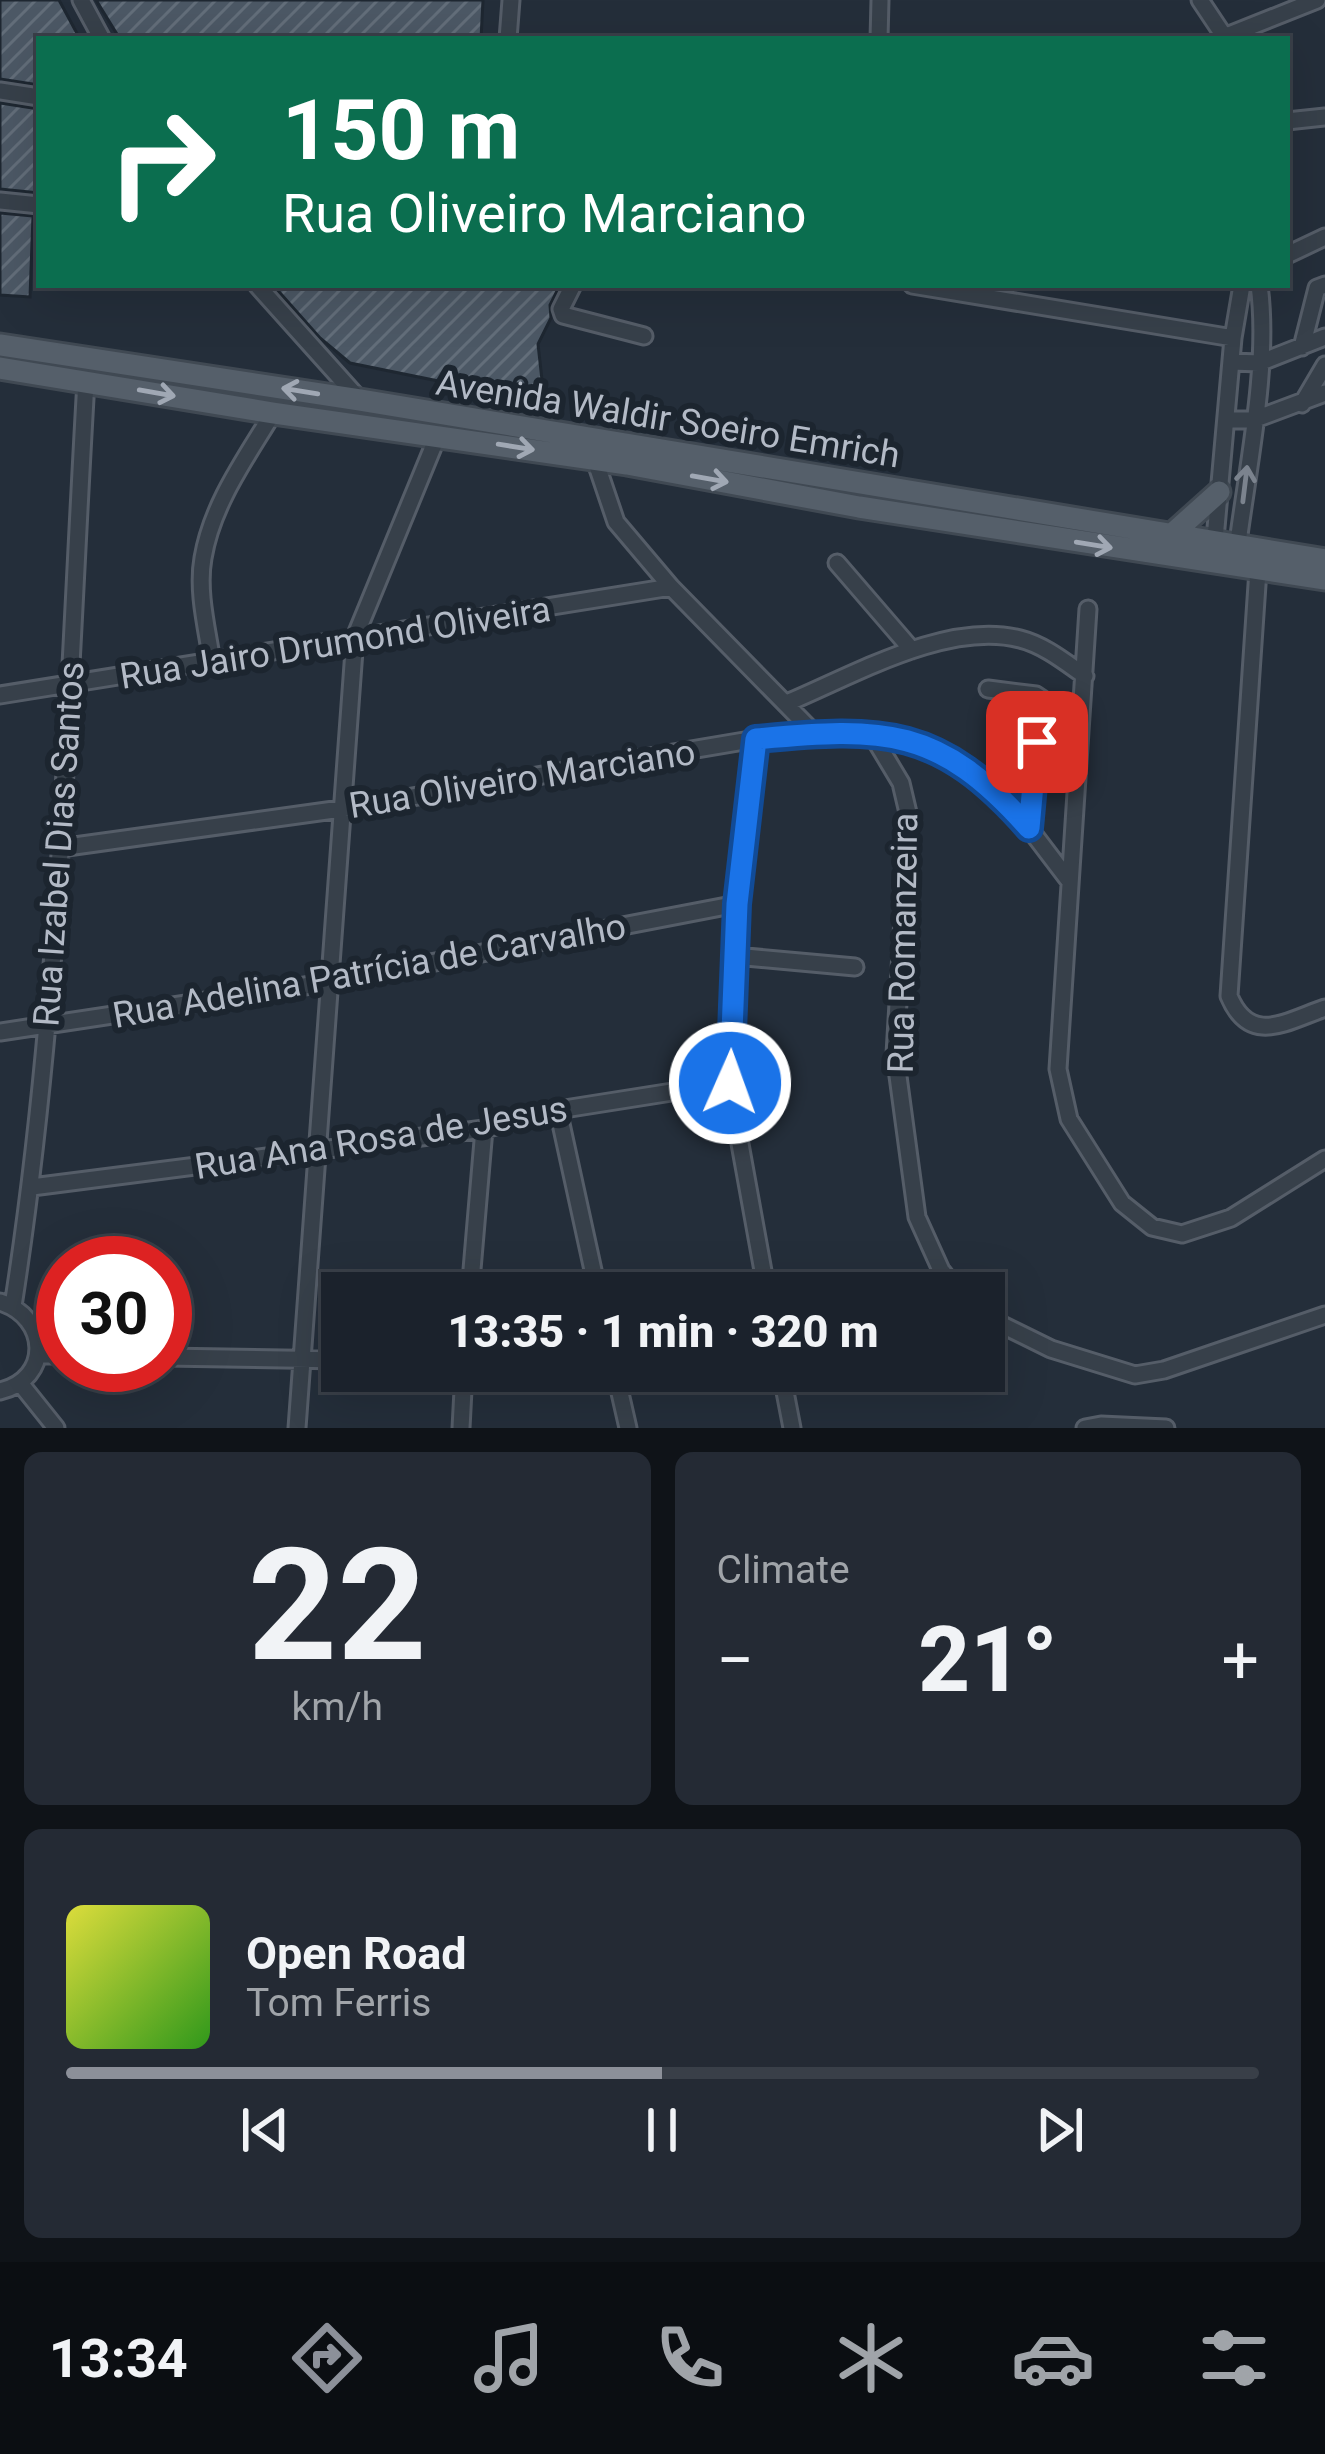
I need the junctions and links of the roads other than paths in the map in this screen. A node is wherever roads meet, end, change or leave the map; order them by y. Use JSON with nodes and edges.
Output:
{"nodes":[{"id":1,"x":81,"y":0,"type":"edge"},
{"id":2,"x":511,"y":0,"type":"edge"},
{"id":3,"x":880,"y":0,"type":"edge"},
{"id":4,"x":1200,"y":0,"type":"edge"},
{"id":5,"x":1317,"y":0,"type":"edge"},
{"id":6,"x":100,"y":36,"type":"edge"},
{"id":7,"x":508,"y":36,"type":"edge"},
{"id":8,"x":879,"y":36,"type":"edge"},
{"id":9,"x":1222,"y":36,"type":"edge"},
{"id":10,"x":1228,"y":36,"type":"edge"},
{"id":11,"x":0,"y":91,"type":"edge"},
{"id":12,"x":36,"y":97,"type":"edge"},
{"id":13,"x":1325,"y":117,"type":"edge"},
{"id":14,"x":1290,"y":121,"type":"edge"},
{"id":15,"x":0,"y":201,"type":"edge"},
{"id":16,"x":36,"y":205,"type":"edge"},
{"id":17,"x":1325,"y":237,"type":"edge"},
{"id":18,"x":1290,"y":254,"type":"edge"},
{"id":19,"x":1321,"y":286,"type":"edge"},
{"id":20,"x":260,"y":288,"type":"edge"},
{"id":21,"x":572,"y":288,"type":"edge"},
{"id":22,"x":930,"y":288,"type":"edge"},
{"id":23,"x":1241,"y":288,"type":"edge"},
{"id":24,"x":1259,"y":288,"type":"edge"},
{"id":25,"x":1317,"y":314,"type":"edge"},
{"id":26,"x":644,"y":335,"type":"dead end"},
{"id":27,"x":1325,"y":337,"type":"edge"},
{"id":28,"x":1233,"y":338,"type":"junction"},
{"id":29,"x":0,"y":345,"type":"edge"},
{"id":30,"x":1302,"y":347,"type":"junction"},
{"id":31,"x":1232,"y":362,"type":"junction"},
{"id":32,"x":1259,"y":363,"type":"junction"},
{"id":33,"x":1325,"y":365,"type":"edge"},
{"id":34,"x":0,"y":368,"type":"edge"},
{"id":35,"x":86,"y":380,"type":"junction"},
{"id":36,"x":1325,"y":393,"type":"edge"},
{"id":37,"x":360,"y":400,"type":"junction"},
{"id":38,"x":1302,"y":404,"type":"junction"},
{"id":39,"x":273,"y":413,"type":"junction"},
{"id":40,"x":1226,"y":420,"type":"junction"},
{"id":41,"x":1253,"y":420,"type":"junction"},
{"id":42,"x":438,"y":435,"type":"junction"},
{"id":43,"x":591,"y":449,"type":"junction"},
{"id":44,"x":1219,"y":492,"type":"junction"},
{"id":45,"x":1170,"y":536,"type":"junction"},
{"id":46,"x":1231,"y":558,"type":"junction"},
{"id":47,"x":1325,"y":560,"type":"edge"},
{"id":48,"x":837,"y":563,"type":"dead end"},
{"id":49,"x":1325,"y":579,"type":"edge"},
{"id":50,"x":670,"y":587,"type":"junction"},
{"id":51,"x":1088,"y":609,"type":"dead end"},
{"id":52,"x":355,"y":637,"type":"junction"},
{"id":53,"x":911,"y":650,"type":"junction"},
{"id":54,"x":212,"y":662,"type":"junction"},
{"id":55,"x":1085,"y":676,"type":"junction"},
{"id":56,"x":70,"y":685,"type":"junction"},
{"id":57,"x":988,"y":689,"type":"dead end"},
{"id":58,"x":0,"y":695,"type":"edge"},
{"id":59,"x":787,"y":704,"type":"junction"},
{"id":60,"x":871,"y":733,"type":"junction"},
{"id":61,"x":815,"y":734,"type":"junction"},
{"id":62,"x":756,"y":739,"type":"junction"},
{"id":63,"x":340,"y":809,"type":"junction"},
{"id":64,"x":1029,"y":828,"type":"junction"},
{"id":65,"x":60,"y":848,"type":"junction"},
{"id":66,"x":1070,"y":882,"type":"junction"},
{"id":67,"x":737,"y":904,"type":"junction"},
{"id":68,"x":735,"y":956,"type":"junction"},
{"id":69,"x":855,"y":967,"type":"dead end"},
{"id":70,"x":331,"y":982,"type":"junction"},
{"id":71,"x":1325,"y":1008,"type":"edge"},
{"id":72,"x":46,"y":1025,"type":"junction"},
{"id":73,"x":0,"y":1032,"type":"edge"},
{"id":74,"x":730,"y":1083,"type":"junction"},
{"id":75,"x":558,"y":1110,"type":"junction"},
{"id":76,"x":484,"y":1129,"type":"junction"},
{"id":77,"x":319,"y":1149,"type":"junction"},
{"id":78,"x":1325,"y":1159,"type":"edge"},
{"id":79,"x":32,"y":1187,"type":"junction"},
{"id":80,"x":472,"y":1272,"type":"edge"},
{"id":81,"x":593,"y":1272,"type":"edge"},
{"id":82,"x":763,"y":1272,"type":"edge"},
{"id":83,"x":943,"y":1272,"type":"edge"},
{"id":84,"x":7,"y":1304,"type":"edge"},
{"id":85,"x":1325,"y":1315,"type":"edge"},
{"id":86,"x":1005,"y":1326,"type":"edge"},
{"id":87,"x":36,"y":1340,"type":"edge"},
{"id":88,"x":192,"y":1357,"type":"edge"},
{"id":89,"x":36,"y":1358,"type":"edge"},
{"id":90,"x":304,"y":1359,"type":"junction"},
{"id":91,"x":321,"y":1359,"type":"edge"},
{"id":92,"x":20,"y":1383,"type":"junction"},
{"id":93,"x":0,"y":1391,"type":"edge"},
{"id":94,"x":463,"y":1392,"type":"edge"},
{"id":95,"x":620,"y":1392,"type":"edge"},
{"id":96,"x":785,"y":1392,"type":"edge"},
{"id":97,"x":56,"y":1428,"type":"edge"},
{"id":98,"x":297,"y":1428,"type":"edge"},
{"id":99,"x":460,"y":1428,"type":"edge"},
{"id":100,"x":628,"y":1428,"type":"edge"},
{"id":101,"x":792,"y":1428,"type":"edge"},
{"id":102,"x":1085,"y":1428,"type":"edge"},
{"id":103,"x":1166,"y":1428,"type":"edge"}],
"edges":[{"from":1,"to":6,"type":"street"},
{"from":2,"to":7,"type":"street"},
{"from":3,"to":8,"type":"street"},
{"from":4,"to":9,"type":"street"},
{"from":5,"to":10,"type":"street"},
{"from":11,"to":12,"type":"street"},
{"from":13,"to":14,"type":"street"},
{"from":15,"to":16,"type":"street"},
{"from":17,"to":18,"type":"street"},
{"from":19,"to":25,"type":"street"},
{"from":20,"to":37,"type":"street"},
{"from":21,"to":26,"type":"street"},
{"from":22,"to":28,"type":"street"},
{"from":23,"to":28,"type":"street"},
{"from":24,"to":32,"type":"street"},
{"from":25,"to":30,"type":"street"},
{"from":27,"to":30,"type":"street"},
{"from":28,"to":31,"type":"street"},
{"from":37,"to":29,"type":"main road","name":"Avenida Waldir Soeiro Emrich","one_way":true},
{"from":30,"to":32,"type":"street"},
{"from":31,"to":32,"type":"street"},
{"from":31,"to":40,"type":"street"},
{"from":32,"to":41,"type":"street"},
{"from":33,"to":38,"type":"street"},
{"from":34,"to":35,"type":"main road","name":"Avenida Waldir Soeiro Emrich"},
{"from":35,"to":39,"type":"main road","name":"Avenida Waldir Soeiro Emrich","one_way":true},
{"from":35,"to":56,"type":"street","name":"Rua Izabel Dias Santos"},
{"from":36,"to":38,"type":"street"},
{"from":37,"to":43,"type":"main road","name":"Avenida Waldir Soeiro Emrich"},
{"from":38,"to":41,"type":"street"},
{"from":39,"to":42,"type":"main road","name":"Avenida Waldir Soeiro Emrich"},
{"from":39,"to":54,"type":"street"},
{"from":40,"to":41,"type":"street"},
{"from":40,"to":44,"type":"street"},
{"from":46,"to":41,"type":"street","one_way":true},
{"from":42,"to":43,"type":"main road","name":"Avenida Waldir Soeiro Emrich","one_way":true},
{"from":42,"to":52,"type":"street"},
{"from":43,"to":45,"type":"main road","name":"Avenida Waldir Soeiro Emrich"},
{"from":43,"to":46,"type":"main road","name":"Avenida Waldir Soeiro Emrich","one_way":true},
{"from":43,"to":50,"type":"street"},
{"from":44,"to":45,"type":"main road"},
{"from":44,"to":46,"type":"street"},
{"from":45,"to":46,"type":"main road","name":"Avenida Waldir Soeiro Emrich"},
{"from":46,"to":47,"type":"main road","name":"Avenida Waldir Soeiro Emrich"},
{"from":46,"to":49,"type":"main road","name":"Avenida Waldir Soeiro Emrich"},
{"from":46,"to":71,"type":"street"},
{"from":48,"to":53,"type":"street"},
{"from":50,"to":52,"type":"street","name":"Rua Jairo Drumond Oliveira"},
{"from":50,"to":59,"type":"street"},
{"from":51,"to":55,"type":"street"},
{"from":52,"to":54,"type":"street","name":"Rua Jairo Drumond Oliveira"},
{"from":52,"to":63,"type":"street"},
{"from":53,"to":55,"type":"street"},
{"from":53,"to":59,"type":"street"},
{"from":54,"to":56,"type":"street","name":"Rua Jairo Drumond Oliveira"},
{"from":55,"to":66,"type":"street"},
{"from":56,"to":58,"type":"street","name":"Rua Jairo Drumond Oliveira"},
{"from":56,"to":65,"type":"street","name":"Rua Izabel Dias Santos"},
{"from":57,"to":64,"type":"street"},
{"from":59,"to":61,"type":"street"},
{"from":60,"to":61,"type":"street","name":"Rua Oliveiro Marciano"},
{"from":60,"to":64,"type":"street","name":"Rua Oliveiro Marciano"},
{"from":60,"to":83,"type":"street","name":"Rua Romanzeira"},
{"from":61,"to":62,"type":"street","name":"Rua Oliveiro Marciano"},
{"from":62,"to":63,"type":"street","name":"Rua Oliveiro Marciano"},
{"from":62,"to":67,"type":"street"},
{"from":63,"to":65,"type":"street","name":"Rua Oliveiro Marciano"},
{"from":63,"to":70,"type":"street"},
{"from":64,"to":66,"type":"street","name":"Rua Oliveiro Marciano"},
{"from":65,"to":72,"type":"street","name":"Rua Izabel Dias Santos"},
{"from":66,"to":78,"type":"street"},
{"from":67,"to":68,"type":"street"},
{"from":67,"to":70,"type":"street","name":"Rua Adelina Patrícia de Carvalho"},
{"from":68,"to":69,"type":"street"},
{"from":68,"to":74,"type":"street"},
{"from":70,"to":72,"type":"street","name":"Rua Adelina Patrícia de Carvalho"},
{"from":70,"to":77,"type":"street"},
{"from":72,"to":73,"type":"street","name":"Rua Adelina Patrícia de Carvalho"},
{"from":72,"to":79,"type":"street","name":"Rua Izabel Dias Santos"},
{"from":74,"to":75,"type":"street","name":"Rua Ana Rosa de Jesus"},
{"from":74,"to":82,"type":"street"},
{"from":75,"to":76,"type":"street","name":"Rua Ana Rosa de Jesus"},
{"from":75,"to":81,"type":"street"},
{"from":76,"to":77,"type":"street","name":"Rua Ana Rosa de Jesus"},
{"from":76,"to":80,"type":"street"},
{"from":77,"to":79,"type":"street","name":"Rua Ana Rosa de Jesus"},
{"from":77,"to":90,"type":"street"},
{"from":79,"to":84,"type":"street","name":"Rua Izabel Dias Santos"},
{"from":84,"to":87,"type":"street"},
{"from":85,"to":86,"type":"street"},
{"from":88,"to":90,"type":"street"},
{"from":89,"to":92,"type":"street"},
{"from":90,"to":91,"type":"street"},
{"from":90,"to":98,"type":"street"},
{"from":92,"to":93,"type":"street"},
{"from":92,"to":97,"type":"street"},
{"from":94,"to":99,"type":"street"},
{"from":95,"to":100,"type":"street"},
{"from":96,"to":101,"type":"street"},
{"from":102,"to":103,"type":"street"}]}
